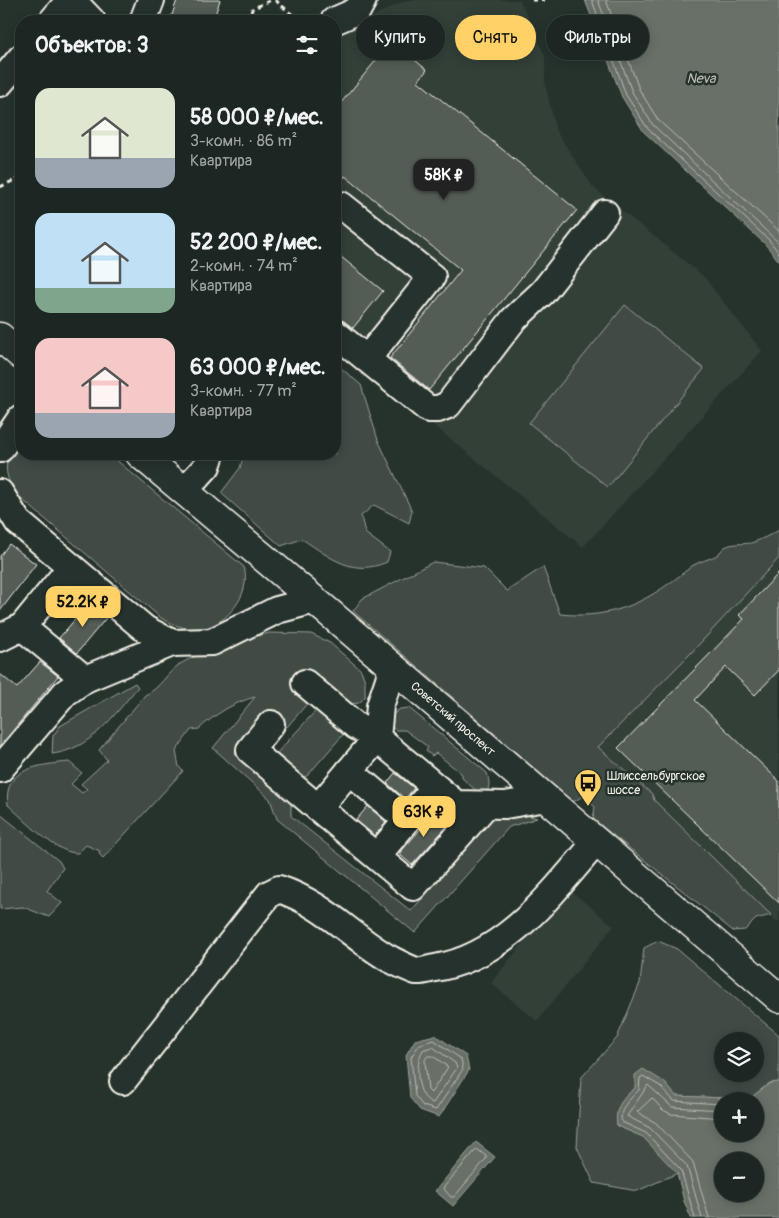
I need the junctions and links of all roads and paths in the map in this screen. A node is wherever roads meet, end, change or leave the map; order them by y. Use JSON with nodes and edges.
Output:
{"nodes":[{"id":1,"x":71,"y":0,"type":"edge"},
{"id":2,"x":151,"y":0,"type":"edge"},
{"id":3,"x":271,"y":0,"type":"edge"},
{"id":4,"x":275,"y":0,"type":"edge"},
{"id":5,"x":363,"y":0,"type":"edge"},
{"id":6,"x":532,"y":0,"type":"edge"},
{"id":7,"x":544,"y":0,"type":"edge"},
{"id":8,"x":57,"y":15,"type":"edge"},
{"id":9,"x":86,"y":15,"type":"edge"},
{"id":10,"x":145,"y":15,"type":"edge"},
{"id":11,"x":250,"y":15,"type":"edge"},
{"id":12,"x":293,"y":15,"type":"edge"},
{"id":13,"x":341,"y":18,"type":"edge"},
{"id":14,"x":15,"y":65,"type":"edge"},
{"id":15,"x":0,"y":83,"type":"edge"},
{"id":16,"x":15,"y":180,"type":"edge"},
{"id":17,"x":0,"y":187,"type":"edge"},
{"id":18,"x":341,"y":206,"type":"edge"},
{"id":19,"x":605,"y":213,"type":"dead end"},
{"id":20,"x":0,"y":338,"type":"edge"},
{"id":21,"x":341,"y":338,"type":"edge"},
{"id":22,"x":15,"y":350,"type":"edge"},
{"id":23,"x":367,"y":359,"type":"junction"},
{"id":24,"x":15,"y":427,"type":"edge"},
{"id":25,"x":0,"y":449,"type":"edge"},
{"id":26,"x":147,"y":460,"type":"edge"},
{"id":27,"x":209,"y":460,"type":"edge"},
{"id":28,"x":184,"y":491,"type":"junction"},
{"id":29,"x":0,"y":493,"type":"edge"},
{"id":30,"x":71,"y":567,"type":"junction"},
{"id":31,"x":315,"y":600,"type":"junction"},
{"id":32,"x":11,"y":633,"type":"edge"},
{"id":33,"x":172,"y":643,"type":"junction"},
{"id":34,"x":393,"y":667,"type":"junction"},
{"id":35,"x":85,"y":679,"type":"junction"},
{"id":36,"x":304,"y":683,"type":"dead end"},
{"id":37,"x":271,"y":724,"type":"dead end"},
{"id":38,"x":377,"y":738,"type":"junction"},
{"id":39,"x":0,"y":769,"type":"edge"},
{"id":40,"x":349,"y":771,"type":"junction"},
{"id":41,"x":435,"y":787,"type":"junction"},
{"id":42,"x":546,"y":798,"type":"junction"},
{"id":43,"x":485,"y":806,"type":"junction"},
{"id":44,"x":318,"y":808,"type":"junction"},
{"id":45,"x":407,"y":820,"type":"junction"},
{"id":46,"x":596,"y":842,"type":"junction"},
{"id":47,"x":377,"y":856,"type":"junction"},
{"id":48,"x":774,"y":989,"type":"edge"},
{"id":49,"x":123,"y":1081,"type":"dead end"}],
"edges":[{"from":1,"to":8,"type":"lane"},
{"from":1,"to":9,"type":"lane"},
{"from":2,"to":10,"type":"lane"},
{"from":3,"to":11,"type":"path"},
{"from":4,"to":12,"type":"path"},
{"from":5,"to":13,"type":"lane"},
{"from":6,"to":7,"type":"path"},
{"from":14,"to":15,"type":"lane"},
{"from":16,"to":17,"type":"path"},
{"from":18,"to":23,"type":"lane"},
{"from":19,"to":23,"type":"lane"},
{"from":20,"to":22,"type":"main road"},
{"from":21,"to":23,"type":"lane"},
{"from":24,"to":25,"type":"lane"},
{"from":26,"to":28,"type":"main road","name":"Советский проспект"},
{"from":27,"to":28,"type":"lane"},
{"from":28,"to":31,"type":"main road","name":"Советский проспект"},
{"from":29,"to":30,"type":"lane"},
{"from":30,"to":32,"type":"lane"},
{"from":30,"to":33,"type":"lane"},
{"from":31,"to":33,"type":"lane"},
{"from":31,"to":34,"type":"main road","name":"Советский проспект"},
{"from":32,"to":35,"type":"lane"},
{"from":33,"to":35,"type":"lane"},
{"from":34,"to":38,"type":"lane"},
{"from":34,"to":42,"type":"main road","name":"Советский проспект"},
{"from":35,"to":39,"type":"lane"},
{"from":36,"to":38,"type":"lane"},
{"from":37,"to":44,"type":"lane"},
{"from":38,"to":40,"type":"lane"},
{"from":38,"to":41,"type":"lane"},
{"from":40,"to":44,"type":"lane"},
{"from":40,"to":45,"type":"lane"},
{"from":41,"to":43,"type":"lane"},
{"from":41,"to":45,"type":"lane"},
{"from":42,"to":43,"type":"lane"},
{"from":42,"to":46,"type":"main road","name":"Советский проспект"},
{"from":43,"to":47,"type":"lane"},
{"from":44,"to":47,"type":"lane"},
{"from":45,"to":47,"type":"lane"},
{"from":46,"to":48,"type":"main road","name":"Советский проспект"},
{"from":46,"to":49,"type":"lane"}]}
